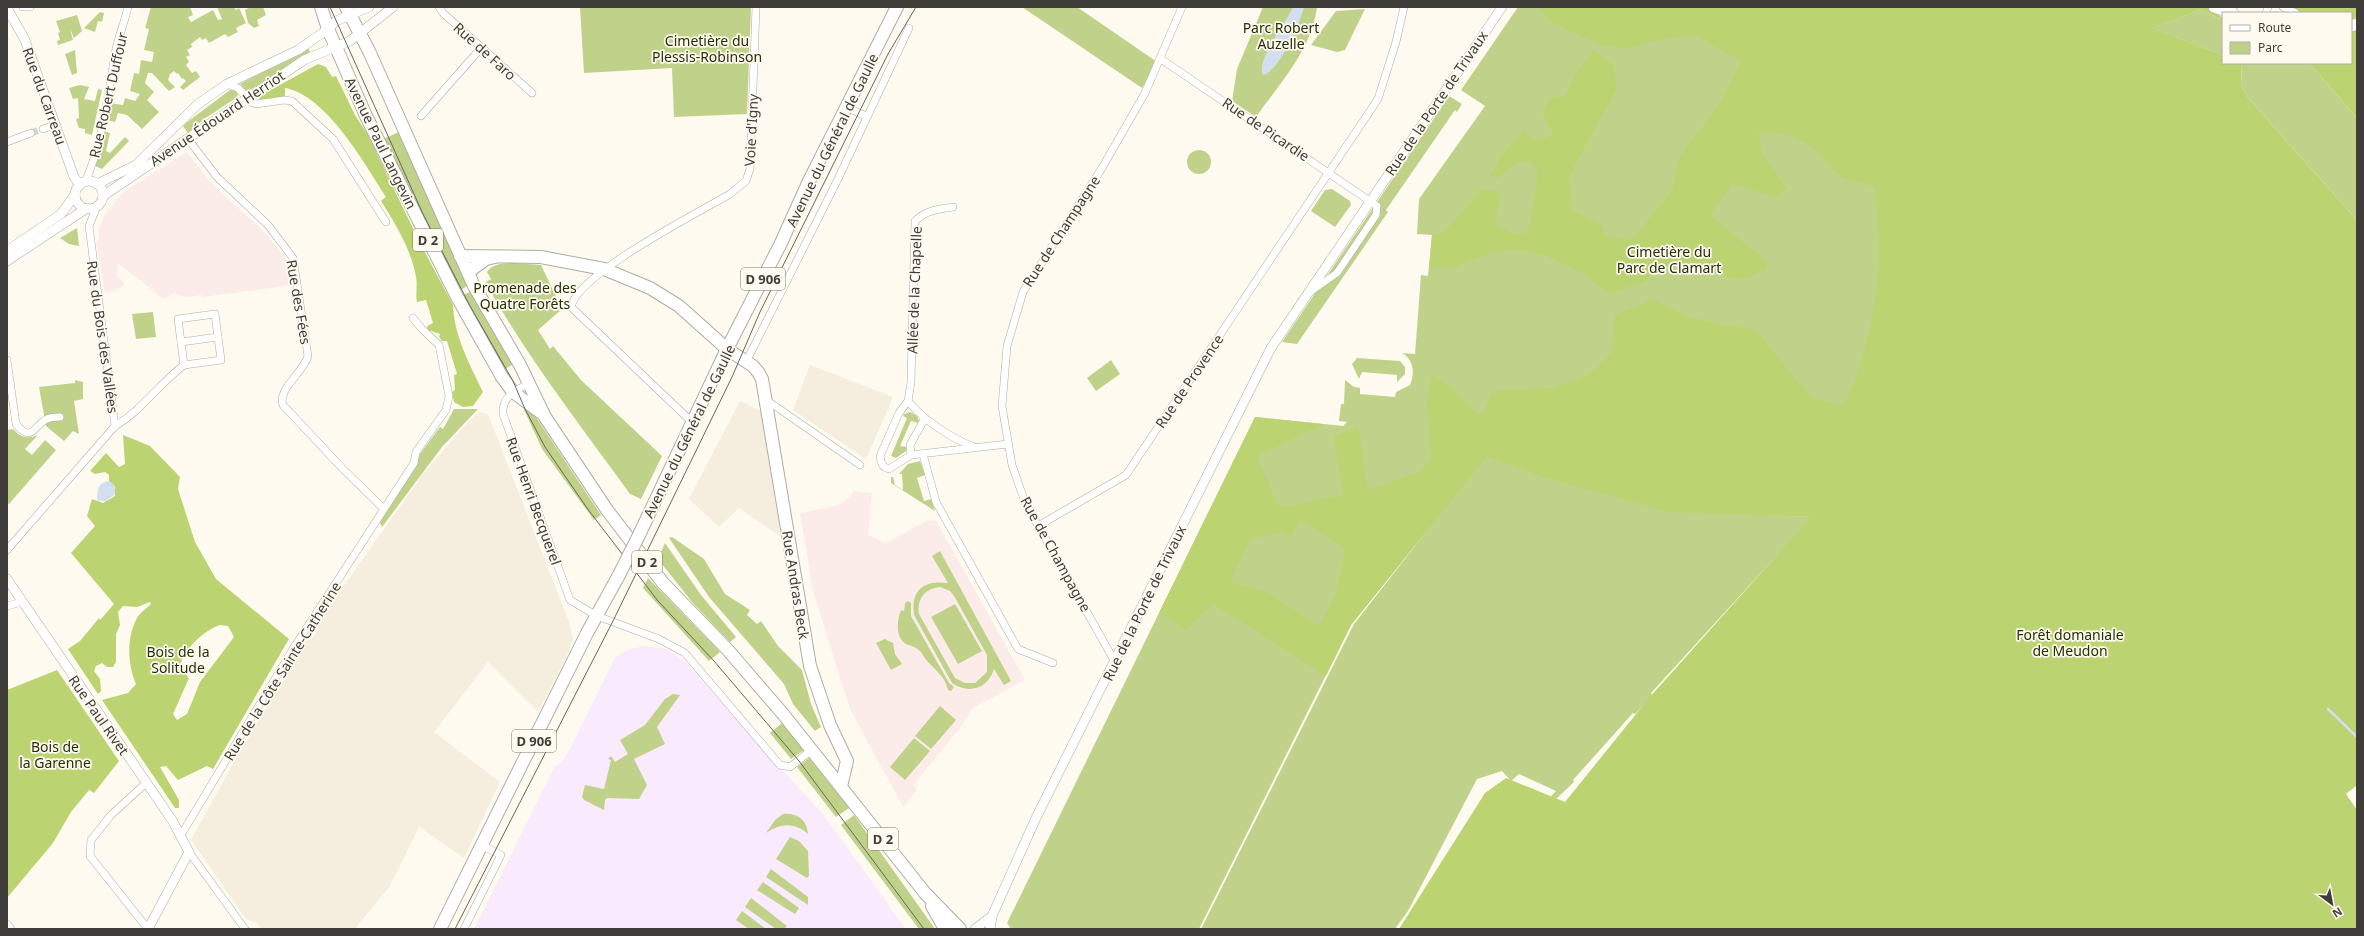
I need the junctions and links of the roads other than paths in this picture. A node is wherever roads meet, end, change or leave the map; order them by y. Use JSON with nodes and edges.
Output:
{"nodes":[{"id":1,"x":7,"y":7,"type":"edge"},
{"id":2,"x":22,"y":7,"type":"edge"},
{"id":3,"x":30,"y":7,"type":"edge"},
{"id":4,"x":128,"y":7,"type":"edge"},
{"id":5,"x":320,"y":7,"type":"edge"},
{"id":6,"x":369,"y":7,"type":"edge"},
{"id":7,"x":393,"y":7,"type":"edge"},
{"id":8,"x":439,"y":7,"type":"edge"},
{"id":9,"x":756,"y":7,"type":"edge"},
{"id":10,"x":1182,"y":7,"type":"edge"},
{"id":11,"x":1404,"y":7,"type":"edge"},
{"id":12,"x":1502,"y":7,"type":"edge"},
{"id":13,"x":2214,"y":7,"type":"edge"},
{"id":14,"x":2283,"y":7,"type":"edge"},
{"id":15,"x":896,"y":10,"type":"edge"},
{"id":16,"x":348,"y":11,"type":"edge"},
{"id":17,"x":2231,"y":12,"type":"edge"},
{"id":18,"x":2294,"y":12,"type":"edge"},
{"id":19,"x":909,"y":28,"type":"dead end"},
{"id":20,"x":328,"y":29,"type":"junction"},
{"id":21,"x":359,"y":33,"type":"junction"},
{"id":22,"x":335,"y":46,"type":"junction"},
{"id":23,"x":481,"y":48,"type":"junction"},
{"id":24,"x":1161,"y":60,"type":"junction"},
{"id":25,"x":227,"y":84,"type":"junction"},
{"id":26,"x":532,"y":93,"type":"dead end"},
{"id":27,"x":246,"y":98,"type":"junction"},
{"id":28,"x":848,"y":108,"type":"junction"},
{"id":29,"x":421,"y":116,"type":"dead end"},
{"id":30,"x":866,"y":116,"type":"junction"},
{"id":31,"x":55,"y":125,"type":"junction"},
{"id":32,"x":43,"y":129,"type":"tunnel mouth"},
{"id":33,"x":31,"y":133,"type":"tunnel mouth"},
{"id":34,"x":188,"y":139,"type":"junction"},
{"id":35,"x":7,"y":142,"type":"edge"},
{"id":36,"x":1328,"y":171,"type":"junction"},
{"id":37,"x":82,"y":183,"type":"junction"},
{"id":38,"x":98,"y":184,"type":"junction"},
{"id":39,"x":75,"y":195,"type":"junction"},
{"id":40,"x":103,"y":196,"type":"junction"},
{"id":41,"x":1370,"y":200,"type":"junction"},
{"id":42,"x":97,"y":206,"type":"junction"},
{"id":43,"x":953,"y":207,"type":"dead end"},
{"id":44,"x":87,"y":208,"type":"junction"},
{"id":45,"x":386,"y":222,"type":"dead end"},
{"id":46,"x":8,"y":251,"type":"edge"},
{"id":47,"x":460,"y":256,"type":"junction"},
{"id":48,"x":500,"y":256,"type":"junction"},
{"id":49,"x":7,"y":261,"type":"edge"},
{"id":50,"x":604,"y":269,"type":"junction"},
{"id":51,"x":468,"y":272,"type":"junction"},
{"id":52,"x":1306,"y":296,"type":"junction"},
{"id":53,"x":413,"y":318,"type":"dead end"},
{"id":54,"x":218,"y":337,"type":"junction"},
{"id":55,"x":181,"y":342,"type":"junction"},
{"id":56,"x":727,"y":349,"type":"junction"},
{"id":57,"x":7,"y":360,"type":"edge"},
{"id":58,"x":746,"y":362,"type":"junction"},
{"id":59,"x":184,"y":365,"type":"junction"},
{"id":60,"x":529,"y":384,"type":"junction"},
{"id":61,"x":513,"y":392,"type":"junction"},
{"id":62,"x":765,"y":398,"type":"junction"},
{"id":63,"x":908,"y":401,"type":"junction"},
{"id":64,"x":60,"y":417,"type":"dead end"},
{"id":65,"x":545,"y":417,"type":"junction"},
{"id":66,"x":925,"y":418,"type":"junction"},
{"id":67,"x":692,"y":422,"type":"junction"},
{"id":68,"x":115,"y":426,"type":"junction"},
{"id":69,"x":1008,"y":444,"type":"junction"},
{"id":70,"x":974,"y":447,"type":"junction"},
{"id":71,"x":923,"y":454,"type":"junction"},
{"id":72,"x":911,"y":455,"type":"junction"},
{"id":73,"x":860,"y":465,"type":"dead end"},
{"id":74,"x":382,"y":511,"type":"junction"},
{"id":75,"x":1038,"y":526,"type":"junction"},
{"id":76,"x":7,"y":550,"type":"edge"},
{"id":77,"x":7,"y":579,"type":"edge"},
{"id":78,"x":22,"y":602,"type":"junction"},
{"id":79,"x":7,"y":606,"type":"edge"},
{"id":80,"x":597,"y":616,"type":"junction"},
{"id":81,"x":1115,"y":662,"type":"junction"},
{"id":82,"x":1053,"y":663,"type":"dead end"},
{"id":83,"x":813,"y":749,"type":"junction"},
{"id":84,"x":146,"y":783,"type":"junction"},
{"id":85,"x":841,"y":786,"type":"junction"},
{"id":86,"x":181,"y":835,"type":"junction"},
{"id":87,"x":481,"y":844,"type":"junction"},
{"id":88,"x":189,"y":852,"type":"junction"},
{"id":89,"x":925,"y":893,"type":"junction"},
{"id":90,"x":992,"y":916,"type":"junction"},
{"id":91,"x":7,"y":924,"type":"edge"},
{"id":92,"x":11,"y":929,"type":"edge"},
{"id":93,"x":148,"y":929,"type":"edge"},
{"id":94,"x":245,"y":929,"type":"edge"},
{"id":95,"x":440,"y":929,"type":"edge"},
{"id":96,"x":464,"y":929,"type":"edge"},
{"id":97,"x":945,"y":929,"type":"edge"},
{"id":98,"x":960,"y":929,"type":"edge"},
{"id":99,"x":975,"y":929,"type":"edge"},
{"id":100,"x":990,"y":929,"type":"edge"}],
"edges":[{"from":1,"to":31,"type":"street","name":"Rue du Carreau"},
{"from":2,"to":3,"type":"street"},
{"from":4,"to":37,"type":"street","name":"Rue Robert Duffour"},
{"from":5,"to":20,"type":"main road","name":"Avenue Paul Langevin","number":"D 2"},
{"from":6,"to":16,"type":"street"},
{"from":7,"to":21,"type":"street"},
{"from":8,"to":23,"type":"street","name":"Rue de Faro"},
{"from":9,"to":50,"type":"street","name":"Voie d'Igny"},
{"from":10,"to":24,"type":"street","name":"Rue de Champagne"},
{"from":11,"to":36,"type":"street","name":"Rue de Provence"},
{"from":12,"to":41,"type":"street","name":"Rue de la Porte de Trivaux"},
{"from":13,"to":17,"type":"main road"},
{"from":14,"to":18,"type":"street"},
{"from":15,"to":28,"type":"main road","name":"Avenue du Général de Gaulle","number":"D 906"},
{"from":16,"to":20,"type":"street"},
{"from":16,"to":21,"type":"main road","name":"Avenue Paul Langevin","number":"D 2"},
{"from":19,"to":30,"type":"street","name":"Avenue du Général de Gaulle"},
{"from":20,"to":22,"type":"main road","name":"Avenue Paul Langevin","number":"D 2"},
{"from":20,"to":25,"type":"street","name":"Avenue Édouard Herriot"},
{"from":21,"to":22,"type":"street"},
{"from":21,"to":47,"type":"main road","name":"Avenue Paul Langevin","number":"D 2"},
{"from":22,"to":27,"type":"street","name":"Avenue Édouard Herriot"},
{"from":22,"to":61,"type":"main road","name":"Avenue Paul Langevin","number":"D 2"},
{"from":23,"to":26,"type":"street","name":"Rue de Faro"},
{"from":23,"to":29,"type":"street"},
{"from":24,"to":36,"type":"street","name":"Rue de Picardie"},
{"from":24,"to":69,"type":"street","name":"Rue de Champagne"},
{"from":25,"to":27,"type":"street"},
{"from":25,"to":38,"type":"street","name":"Avenue Édouard Herriot"},
{"from":27,"to":34,"type":"street","name":"Avenue Édouard Herriot"},
{"from":27,"to":45,"type":"street"},
{"from":28,"to":30,"type":"street"},
{"from":28,"to":56,"type":"main road","name":"Avenue du Général de Gaulle","number":"D 906"},
{"from":30,"to":58,"type":"street","name":"Avenue du Général de Gaulle"},
{"from":31,"to":32,"type":"street"},
{"from":31,"to":37,"type":"street","name":"Rue du Carreau"},
{"from":33,"to":35,"type":"street"},
{"from":34,"to":40,"type":"street","name":"Avenue Édouard Herriot"},
{"from":34,"to":74,"type":"street","name":"Rue des Fées"},
{"from":36,"to":41,"type":"street","name":"Rue de Picardie"},
{"from":36,"to":75,"type":"street","name":"Rue de Provence"},
{"from":37,"to":38,"type":"street"},
{"from":37,"to":39,"type":"street"},
{"from":38,"to":40,"type":"street"},
{"from":39,"to":44,"type":"street"},
{"from":39,"to":46,"type":"street"},
{"from":40,"to":42,"type":"street"},
{"from":41,"to":52,"type":"street","name":"Rue de la Porte de Trivaux"},
{"from":41,"to":52,"type":"street","name":"Rue de la Porte de Trivaux"},
{"from":42,"to":44,"type":"street"},
{"from":42,"to":68,"type":"street","name":"Rue du Bois des Vallées"},
{"from":43,"to":63,"type":"street","name":"Allée de la Chapelle"},
{"from":44,"to":49,"type":"street"},
{"from":47,"to":48,"type":"main road","name":"Rue Andras Beck"},
{"from":47,"to":51,"type":"main road","name":"Avenue Paul Langevin","number":"D 2"},
{"from":48,"to":50,"type":"main road","name":"Rue Andras Beck"},
{"from":48,"to":51,"type":"main road"},
{"from":50,"to":56,"type":"main road","name":"Rue Andras Beck"},
{"from":50,"to":67,"type":"street","name":"Voie d'Igny"},
{"from":51,"to":60,"type":"main road","name":"Avenue Paul Langevin","number":"D 2"},
{"from":52,"to":81,"type":"street","name":"Rue de la Porte de Trivaux"},
{"from":53,"to":74,"type":"street","name":"Rue de la Côte Sainte-Catherine"},
{"from":54,"to":55,"type":"street"},
{"from":54,"to":55,"type":"street"},
{"from":54,"to":59,"type":"street"},
{"from":55,"to":59,"type":"street"},
{"from":56,"to":58,"type":"main road","name":"Rue Andras Beck"},
{"from":56,"to":67,"type":"main road","name":"Avenue du Général de Gaulle","number":"D 906"},
{"from":57,"to":64,"type":"street"},
{"from":58,"to":62,"type":"main road","name":"Rue Andras Beck"},
{"from":59,"to":68,"type":"street"},
{"from":60,"to":61,"type":"street"},
{"from":60,"to":65,"type":"main road","name":"Avenue Paul Langevin","number":"D 2"},
{"from":61,"to":65,"type":"main road","name":"Avenue Paul Langevin","number":"D 2"},
{"from":61,"to":80,"type":"street","name":"Rue Henri Becquerel"},
{"from":62,"to":73,"type":"street"},
{"from":62,"to":85,"type":"main road","name":"Rue Andras Beck"},
{"from":63,"to":66,"type":"street"},
{"from":63,"to":72,"type":"street"},
{"from":65,"to":83,"type":"main road","name":"Avenue Paul Langevin","number":"D 2"},
{"from":66,"to":70,"type":"street"},
{"from":66,"to":72,"type":"street"},
{"from":67,"to":80,"type":"main road","name":"Avenue du Général de Gaulle","number":"D 906","bridge":true},
{"from":68,"to":76,"type":"street","name":"Rue du Bois des Vallées"},
{"from":69,"to":70,"type":"street"},
{"from":69,"to":75,"type":"street","name":"Rue de Champagne"},
{"from":70,"to":71,"type":"street"},
{"from":71,"to":72,"type":"street"},
{"from":71,"to":82,"type":"street"},
{"from":74,"to":86,"type":"street","name":"Rue de la Côte Sainte-Catherine"},
{"from":75,"to":81,"type":"street","name":"Rue de Champagne"},
{"from":77,"to":78,"type":"street","name":"Rue Paul Rivet"},
{"from":78,"to":79,"type":"street"},
{"from":78,"to":84,"type":"street","name":"Rue Paul Rivet"},
{"from":80,"to":83,"type":"street","name":"Rue Henri Becquerel"},
{"from":80,"to":87,"type":"main road","name":"Avenue du Général de Gaulle","number":"D 906"},
{"from":81,"to":90,"type":"street","name":"Rue de la Porte de Trivaux"},
{"from":83,"to":85,"type":"main road","number":"D 2"},
{"from":84,"to":86,"type":"street","name":"Rue Paul Rivet"},
{"from":84,"to":93,"type":"street"},
{"from":85,"to":89,"type":"main road","number":"D 2"},
{"from":86,"to":88,"type":"street","name":"Rue Paul Rivet"},
{"from":87,"to":95,"type":"main road","name":"Avenue du Général de Gaulle","number":"D 906"},
{"from":87,"to":96,"type":"street"},
{"from":88,"to":93,"type":"street"},
{"from":88,"to":94,"type":"street"},
{"from":89,"to":97,"type":"main road","number":"D 2"},
{"from":89,"to":98,"type":"main road","number":"D 2"},
{"from":90,"to":99,"type":"street","name":"Rue de la Porte de Trivaux"},
{"from":90,"to":100,"type":"street","name":"Rue de la Porte de Trivaux"},
{"from":91,"to":92,"type":"street"}]}
